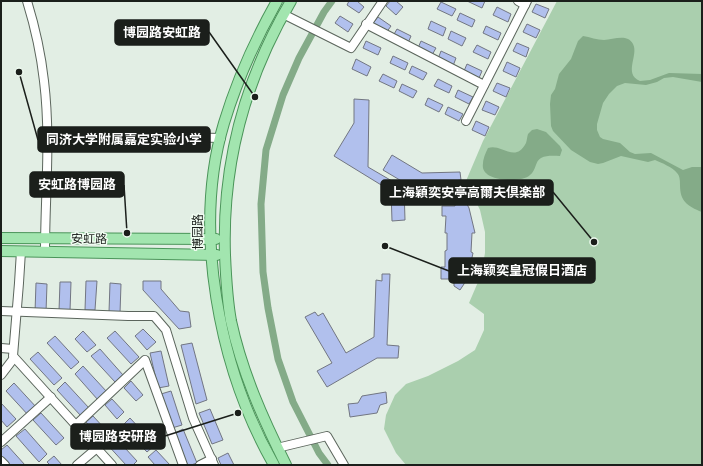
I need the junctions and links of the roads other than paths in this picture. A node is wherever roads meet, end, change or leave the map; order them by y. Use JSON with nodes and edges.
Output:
{"nodes":[{"id":1,"x":27,"y":1,"type":"edge"},
{"id":2,"x":277,"y":1,"type":"edge"},
{"id":3,"x":291,"y":1,"type":"edge"},
{"id":4,"x":383,"y":1,"type":"edge"},
{"id":5,"x":524,"y":2,"type":"edge"},
{"id":6,"x":283,"y":14,"type":"junction"},
{"id":7,"x":366,"y":24,"type":"junction"},
{"id":8,"x":484,"y":85,"type":"junction"},
{"id":9,"x":466,"y":121,"type":"dead end"},
{"id":10,"x":48,"y":134,"type":"junction"},
{"id":11,"x":221,"y":138,"type":"junction"},
{"id":12,"x":1,"y":238,"type":"edge"},
{"id":13,"x":45,"y":238,"type":"junction"},
{"id":14,"x":224,"y":238,"type":"junction"},
{"id":15,"x":211,"y":239,"type":"junction"},
{"id":16,"x":1,"y":251,"type":"edge"},
{"id":17,"x":21,"y":251,"type":"junction"},
{"id":18,"x":45,"y":252,"type":"junction"},
{"id":19,"x":211,"y":254,"type":"junction"},
{"id":20,"x":225,"y":255,"type":"junction"},
{"id":21,"x":1,"y":311,"type":"edge"},
{"id":22,"x":17,"y":312,"type":"junction"},
{"id":23,"x":1,"y":348,"type":"edge"},
{"id":24,"x":14,"y":348,"type":"junction"},
{"id":25,"x":14,"y":358,"type":"junction"},
{"id":26,"x":1,"y":375,"type":"edge"},
{"id":27,"x":50,"y":397,"type":"junction"},
{"id":28,"x":76,"y":425,"type":"junction"},
{"id":29,"x":1,"y":442,"type":"edge"},
{"id":30,"x":97,"y":448,"type":"junction"},
{"id":31,"x":277,"y":448,"type":"junction"},
{"id":32,"x":1,"y":460,"type":"edge"},
{"id":33,"x":213,"y":462,"type":"edge"},
{"id":34,"x":5,"y":465,"type":"edge"},
{"id":35,"x":77,"y":465,"type":"edge"},
{"id":36,"x":112,"y":465,"type":"edge"},
{"id":37,"x":183,"y":465,"type":"edge"},
{"id":38,"x":200,"y":465,"type":"edge"},
{"id":39,"x":274,"y":465,"type":"edge"},
{"id":40,"x":286,"y":465,"type":"edge"},
{"id":41,"x":344,"y":465,"type":"edge"}],
"edges":[{"from":1,"to":10,"type":"street"},
{"from":2,"to":11,"type":"main road","name":"博园路"},
{"from":3,"to":6,"type":"main road"},
{"from":4,"to":7,"type":"street"},
{"from":5,"to":8,"type":"street"},
{"from":6,"to":7,"type":"street"},
{"from":6,"to":14,"type":"main road"},
{"from":7,"to":8,"type":"street"},
{"from":8,"to":9,"type":"street"},
{"from":10,"to":11,"type":"street"},
{"from":10,"to":13,"type":"street"},
{"from":11,"to":15,"type":"main road","name":"博园路"},
{"from":12,"to":13,"type":"main road","name":"安虹路"},
{"from":13,"to":15,"type":"main road","name":"安虹路"},
{"from":13,"to":18,"type":"street"},
{"from":14,"to":15,"type":"main road","name":"安虹路"},
{"from":14,"to":20,"type":"main road"},
{"from":15,"to":19,"type":"main road","name":"博园路"},
{"from":16,"to":17,"type":"main road","name":"安虹路"},
{"from":17,"to":18,"type":"main road","name":"安虹路"},
{"from":17,"to":22,"type":"street"},
{"from":18,"to":19,"type":"main road","name":"安虹路"},
{"from":19,"to":20,"type":"main road","name":"安虹路"},
{"from":19,"to":39,"type":"main road","name":"博园路"},
{"from":20,"to":31,"type":"main road"},
{"from":21,"to":22,"type":"street"},
{"from":22,"to":24,"type":"street"},
{"from":22,"to":33,"type":"street"},
{"from":23,"to":24,"type":"street"},
{"from":24,"to":25,"type":"street"},
{"from":25,"to":26,"type":"street"},
{"from":25,"to":27,"type":"street"},
{"from":27,"to":28,"type":"street"},
{"from":27,"to":29,"type":"street"},
{"from":28,"to":30,"type":"street"},
{"from":28,"to":37,"type":"street"},
{"from":30,"to":35,"type":"street"},
{"from":30,"to":36,"type":"street"},
{"from":31,"to":40,"type":"main road"},
{"from":31,"to":41,"type":"street"},
{"from":32,"to":34,"type":"street"},
{"from":33,"to":38,"type":"street"}]}
